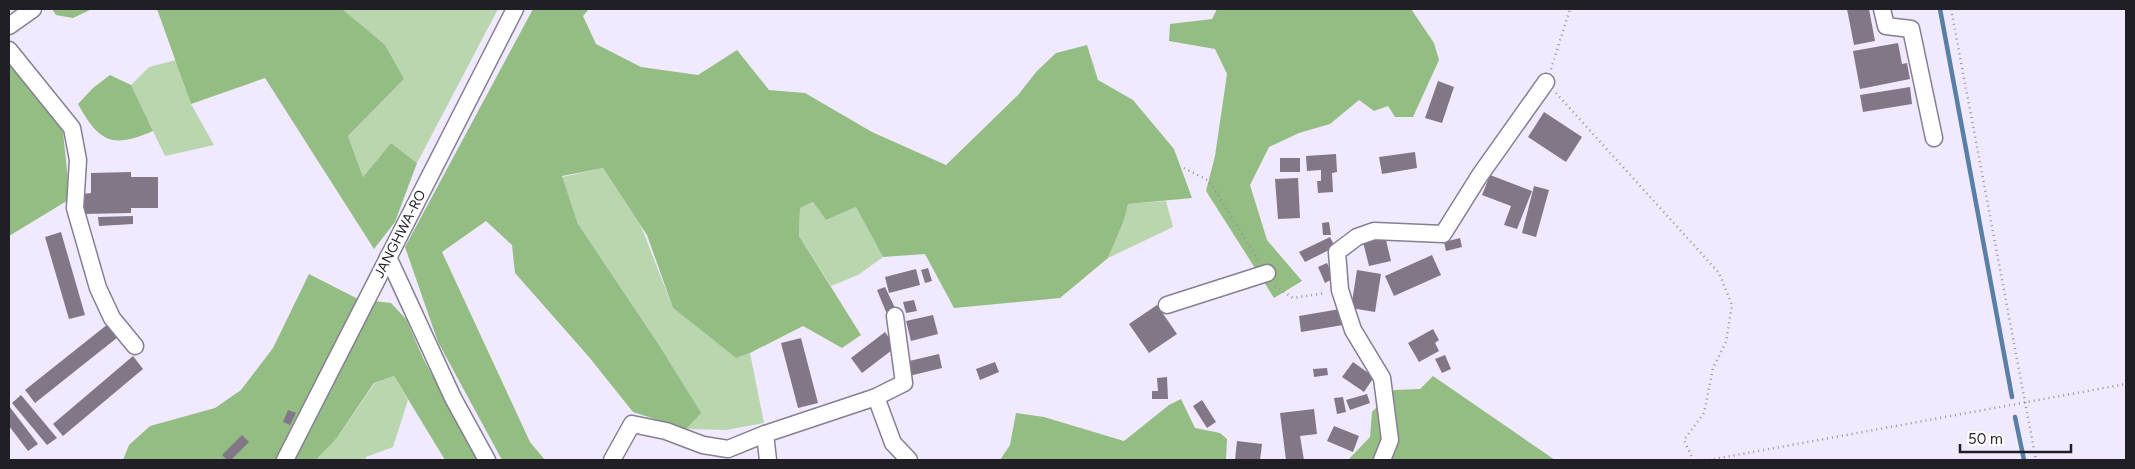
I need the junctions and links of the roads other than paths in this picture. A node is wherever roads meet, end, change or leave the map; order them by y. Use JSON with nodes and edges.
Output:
{"nodes":[{"id":1,"x":33,"y":9,"type":"edge"},
{"id":2,"x":516,"y":9,"type":"edge"},
{"id":3,"x":1882,"y":9,"type":"edge"},
{"id":4,"x":9,"y":26,"type":"edge"},
{"id":5,"x":9,"y":50,"type":"edge"},
{"id":6,"x":1546,"y":82,"type":"road end"},
{"id":7,"x":1934,"y":138,"type":"dead end"},
{"id":8,"x":388,"y":257,"type":"junction"},
{"id":9,"x":1267,"y":273,"type":"road end"},
{"id":10,"x":1167,"y":305,"type":"dead end"},
{"id":11,"x":895,"y":316,"type":"dead end"},
{"id":12,"x":135,"y":346,"type":"dead end"},
{"id":13,"x":876,"y":397,"type":"junction"},
{"id":14,"x":765,"y":434,"type":"junction"},
{"id":15,"x":285,"y":460,"type":"edge"},
{"id":16,"x":487,"y":460,"type":"edge"},
{"id":17,"x":612,"y":460,"type":"edge"},
{"id":18,"x":768,"y":460,"type":"edge"},
{"id":19,"x":909,"y":460,"type":"edge"},
{"id":20,"x":1382,"y":460,"type":"edge"}],
"edges":[{"from":1,"to":4,"type":"street"},
{"from":2,"to":8,"type":"street","name":"JANGHWA-RO"},
{"from":3,"to":7,"type":"street"},
{"from":5,"to":12,"type":"street"},
{"from":6,"to":20,"type":"street"},
{"from":8,"to":15,"type":"street","name":"JANGHWA-RO"},
{"from":8,"to":16,"type":"street"},
{"from":9,"to":10,"type":"street"},
{"from":11,"to":13,"type":"street"},
{"from":13,"to":14,"type":"street"},
{"from":13,"to":19,"type":"street"},
{"from":14,"to":17,"type":"street"},
{"from":14,"to":18,"type":"street"}]}
